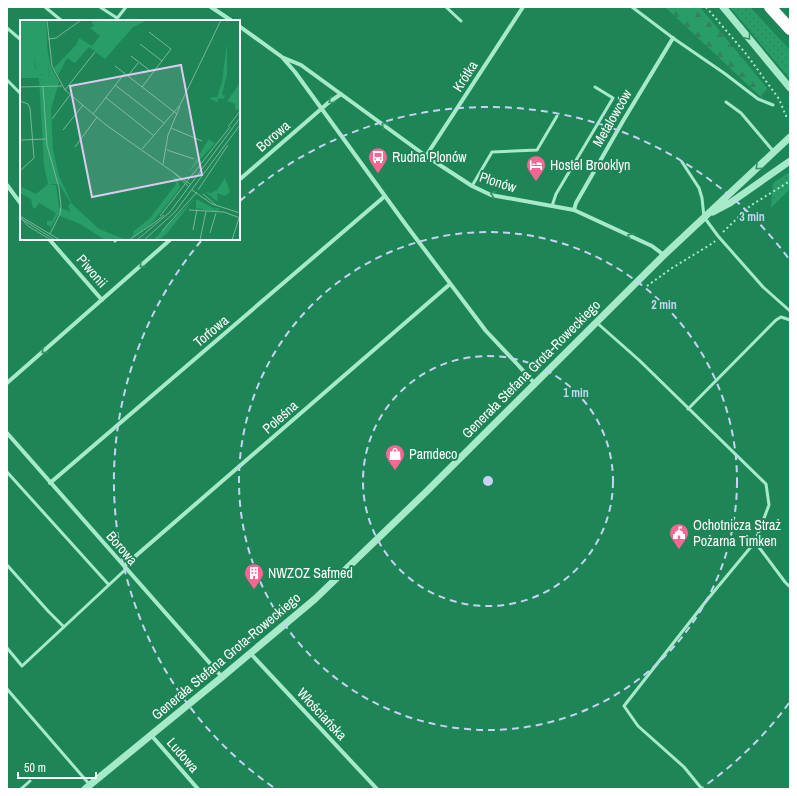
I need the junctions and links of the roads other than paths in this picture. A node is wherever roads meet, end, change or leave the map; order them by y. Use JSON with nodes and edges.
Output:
{"nodes":[{"id":1,"x":44,"y":7,"type":"edge"},
{"id":2,"x":100,"y":7,"type":"edge"},
{"id":3,"x":126,"y":7,"type":"edge"},
{"id":4,"x":211,"y":7,"type":"edge"},
{"id":5,"x":446,"y":7,"type":"edge"},
{"id":6,"x":523,"y":7,"type":"edge"},
{"id":7,"x":632,"y":7,"type":"edge"},
{"id":8,"x":723,"y":7,"type":"edge"},
{"id":9,"x":770,"y":7,"type":"edge"},
{"id":10,"x":61,"y":20,"type":"edge"},
{"id":11,"x":116,"y":20,"type":"edge"},
{"id":12,"x":230,"y":20,"type":"edge"},
{"id":13,"x":461,"y":21,"type":"dead end"},
{"id":14,"x":240,"y":27,"type":"edge"},
{"id":15,"x":7,"y":28,"type":"edge"},
{"id":16,"x":790,"y":29,"type":"edge"},
{"id":17,"x":673,"y":38,"type":"junction"},
{"id":18,"x":20,"y":39,"type":"edge"},
{"id":19,"x":282,"y":57,"type":"junction"},
{"id":20,"x":7,"y":80,"type":"edge"},
{"id":21,"x":595,"y":87,"type":"dead end"},
{"id":22,"x":790,"y":89,"type":"edge"},
{"id":23,"x":20,"y":93,"type":"edge"},
{"id":24,"x":341,"y":94,"type":"junction"},
{"id":25,"x":726,"y":102,"type":"dead end"},
{"id":26,"x":774,"y":106,"type":"dead end"},
{"id":27,"x":321,"y":109,"type":"junction"},
{"id":28,"x":557,"y":116,"type":"dead end"},
{"id":29,"x":790,"y":136,"type":"edge"},
{"id":30,"x":774,"y":152,"type":"junction"},
{"id":31,"x":426,"y":156,"type":"junction"},
{"id":32,"x":790,"y":161,"type":"edge"},
{"id":33,"x":682,"y":162,"type":"dead end"},
{"id":34,"x":240,"y":179,"type":"edge"},
{"id":35,"x":7,"y":185,"type":"edge"},
{"id":36,"x":472,"y":186,"type":"junction"},
{"id":37,"x":384,"y":196,"type":"junction"},
{"id":38,"x":20,"y":203,"type":"edge"},
{"id":39,"x":552,"y":206,"type":"junction"},
{"id":40,"x":574,"y":210,"type":"junction"},
{"id":41,"x":704,"y":217,"type":"junction"},
{"id":42,"x":50,"y":240,"type":"edge"},
{"id":43,"x":170,"y":240,"type":"edge"},
{"id":44,"x":664,"y":254,"type":"junction"},
{"id":45,"x":450,"y":284,"type":"junction"},
{"id":46,"x":102,"y":300,"type":"junction"},
{"id":47,"x":790,"y":311,"type":"edge"},
{"id":48,"x":790,"y":320,"type":"edge"},
{"id":49,"x":596,"y":321,"type":"junction"},
{"id":50,"x":8,"y":382,"type":"edge"},
{"id":51,"x":534,"y":384,"type":"junction"},
{"id":52,"x":688,"y":409,"type":"junction"},
{"id":53,"x":7,"y":433,"type":"edge"},
{"id":54,"x":7,"y":472,"type":"edge"},
{"id":55,"x":50,"y":483,"type":"junction"},
{"id":56,"x":755,"y":542,"type":"junction"},
{"id":57,"x":7,"y":565,"type":"edge"},
{"id":58,"x":125,"y":568,"type":"junction"},
{"id":59,"x":109,"y":585,"type":"junction"},
{"id":60,"x":790,"y":587,"type":"edge"},
{"id":61,"x":64,"y":627,"type":"junction"},
{"id":62,"x":7,"y":648,"type":"edge"},
{"id":63,"x":250,"y":654,"type":"junction"},
{"id":64,"x":222,"y":677,"type":"junction"},
{"id":65,"x":7,"y":689,"type":"edge"},
{"id":66,"x":151,"y":735,"type":"junction"},
{"id":67,"x":30,"y":781,"type":"dead end"},
{"id":68,"x":87,"y":787,"type":"edge"},
{"id":69,"x":21,"y":789,"type":"edge"},
{"id":70,"x":198,"y":789,"type":"edge"},
{"id":71,"x":377,"y":789,"type":"edge"},
{"id":72,"x":702,"y":789,"type":"edge"}],
"edges":[{"from":1,"to":10,"type":"lane"},
{"from":2,"to":11,"type":"lane"},
{"from":3,"to":11,"type":"lane"},
{"from":4,"to":12,"type":"street"},
{"from":5,"to":13,"type":"lane"},
{"from":6,"to":31,"type":"street","name":"Krótka"},
{"from":7,"to":17,"type":"lane"},
{"from":8,"to":22,"type":"street","one_way":true},
{"from":9,"to":16,"type":"highway"},
{"from":14,"to":19,"type":"street","name":"Plonów"},
{"from":15,"to":18,"type":"lane"},
{"from":17,"to":26,"type":"lane"},
{"from":17,"to":40,"type":"street","name":"Metalowców"},
{"from":19,"to":24,"type":"street","name":"Plonów"},
{"from":19,"to":27,"type":"street","name":"Plonów"},
{"from":20,"to":23,"type":"lane"},
{"from":21,"to":39,"type":"lane"},
{"from":24,"to":27,"type":"street","name":"Borowa","one_way":true},
{"from":31,"to":24,"type":"street","name":"Plonów","one_way":true},
{"from":25,"to":30,"type":"lane"},
{"from":27,"to":34,"type":"street","name":"Borowa"},
{"from":27,"to":37,"type":"street","name":"Plonów"},
{"from":28,"to":36,"type":"lane"},
{"from":29,"to":30,"type":"street","name":"Generała Stefana Grota-Roweckiego"},
{"from":30,"to":41,"type":"street","name":"Generała Stefana Grota-Roweckiego","one_way":true},
{"from":31,"to":36,"type":"street","name":"Plonów"},
{"from":32,"to":41,"type":"street","name":"Generała Stefana Grota-Roweckiego"},
{"from":33,"to":41,"type":"lane"},
{"from":35,"to":38,"type":"street"},
{"from":39,"to":36,"type":"street","name":"Plonów","one_way":true},
{"from":37,"to":45,"type":"street","name":"Plonów"},
{"from":37,"to":55,"type":"street","name":"Torfowa"},
{"from":39,"to":40,"type":"street","name":"Plonów"},
{"from":44,"to":40,"type":"street","name":"Plonów","one_way":true},
{"from":41,"to":44,"type":"street","name":"Generała Stefana Grota-Roweckiego"},
{"from":41,"to":47,"type":"lane"},
{"from":42,"to":46,"type":"street","name":"Piwonii"},
{"from":43,"to":46,"type":"street","one_way":true},
{"from":44,"to":49,"type":"street","name":"Generała Stefana Grota-Roweckiego"},
{"from":45,"to":51,"type":"street","name":"Plonów"},
{"from":45,"to":58,"type":"street","name":"Poleśna"},
{"from":46,"to":50,"type":"street","one_way":true},
{"from":48,"to":52,"type":"lane"},
{"from":49,"to":51,"type":"street","name":"Generała Stefana Grota-Roweckiego"},
{"from":49,"to":52,"type":"lane"},
{"from":51,"to":63,"type":"street","name":"Generała Stefana Grota-Roweckiego"},
{"from":52,"to":56,"type":"lane"},
{"from":53,"to":55,"type":"street","name":"Borowa"},
{"from":54,"to":59,"type":"lane"},
{"from":55,"to":58,"type":"street","name":"Borowa"},
{"from":56,"to":60,"type":"lane"},
{"from":56,"to":72,"type":"lane"},
{"from":57,"to":61,"type":"lane"},
{"from":58,"to":59,"type":"lane"},
{"from":58,"to":64,"type":"street","name":"Borowa"},
{"from":59,"to":61,"type":"lane"},
{"from":61,"to":62,"type":"lane"},
{"from":63,"to":64,"type":"street","name":"Generała Stefana Grota-Roweckiego"},
{"from":63,"to":71,"type":"street","name":"Włościańska"},
{"from":64,"to":66,"type":"street","name":"Generała Stefana Grota-Roweckiego"},
{"from":65,"to":68,"type":"lane"},
{"from":66,"to":68,"type":"street","name":"Generała Stefana Grota-Roweckiego"},
{"from":66,"to":70,"type":"street","name":"Ludowa"},
{"from":67,"to":69,"type":"lane"}]}
